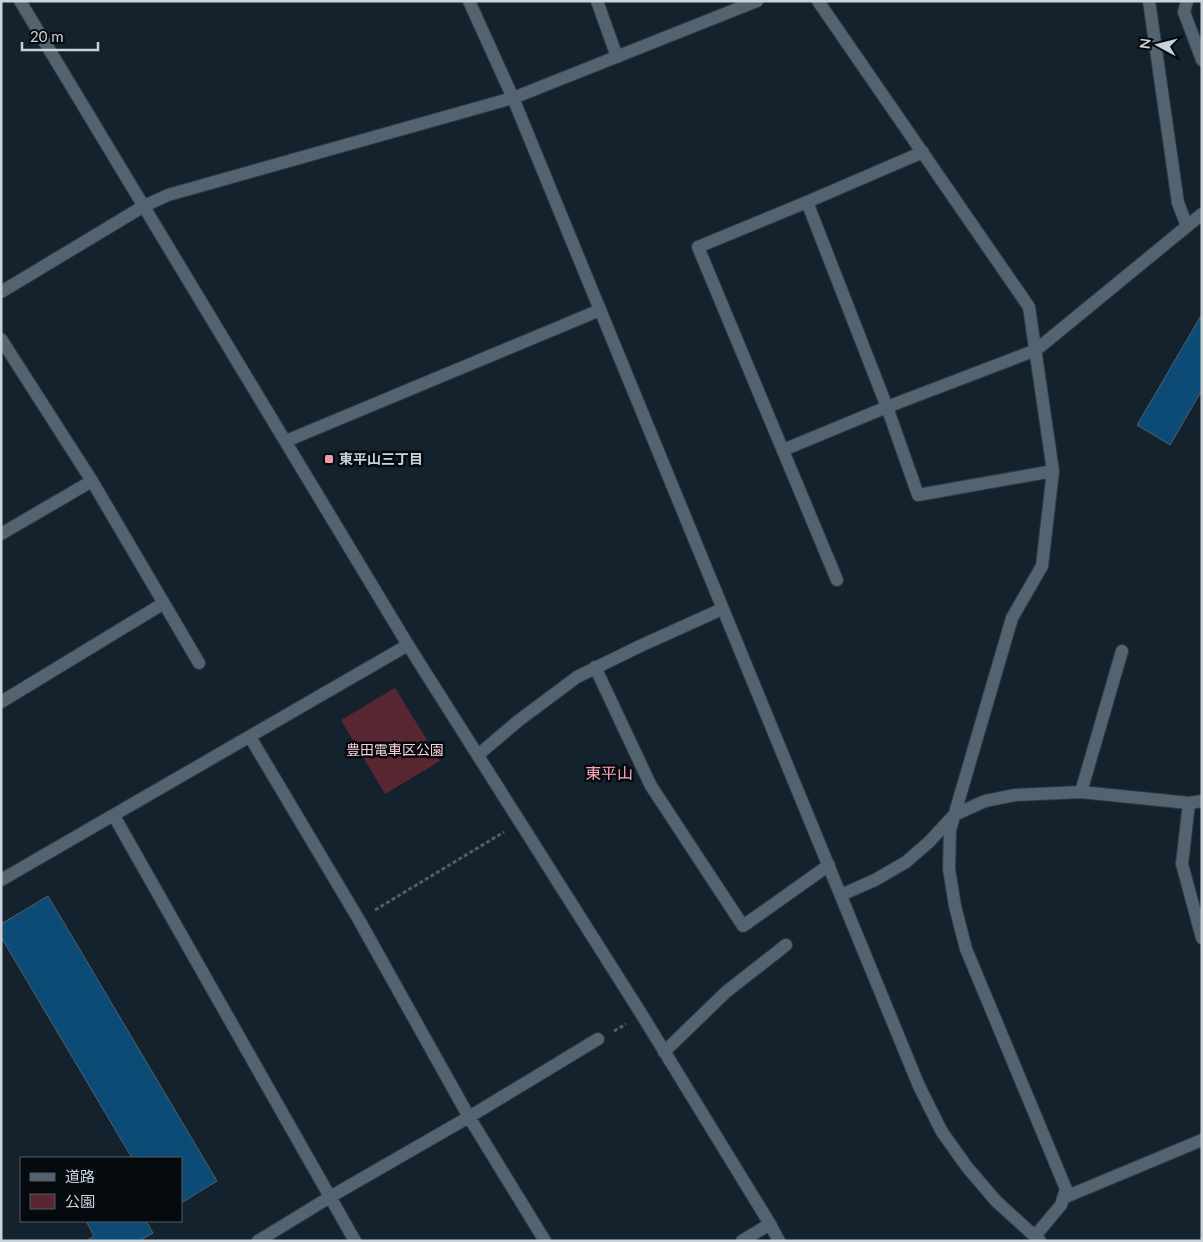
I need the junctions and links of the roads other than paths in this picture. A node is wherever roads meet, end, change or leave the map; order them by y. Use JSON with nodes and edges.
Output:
{"nodes":[{"id":1,"x":20,"y":1,"type":"edge"},
{"id":2,"x":469,"y":1,"type":"edge"},
{"id":3,"x":597,"y":1,"type":"edge"},
{"id":4,"x":756,"y":1,"type":"edge"},
{"id":5,"x":818,"y":1,"type":"edge"},
{"id":6,"x":1149,"y":1,"type":"edge"},
{"id":7,"x":1187,"y":1,"type":"edge"},
{"id":8,"x":617,"y":57,"type":"junction"},
{"id":9,"x":1202,"y":60,"type":"edge"},
{"id":10,"x":513,"y":98,"type":"junction"},
{"id":11,"x":923,"y":152,"type":"junction"},
{"id":12,"x":807,"y":202,"type":"junction"},
{"id":13,"x":144,"y":206,"type":"junction"},
{"id":14,"x":1202,"y":214,"type":"edge"},
{"id":15,"x":1186,"y":226,"type":"junction"},
{"id":16,"x":1,"y":292,"type":"edge"},
{"id":17,"x":600,"y":310,"type":"junction"},
{"id":18,"x":1,"y":339,"type":"edge"},
{"id":19,"x":1036,"y":350,"type":"junction"},
{"id":20,"x":887,"y":407,"type":"junction"},
{"id":21,"x":286,"y":441,"type":"junction"},
{"id":22,"x":783,"y":450,"type":"junction"},
{"id":23,"x":1053,"y":471,"type":"junction"},
{"id":24,"x":92,"y":481,"type":"junction"},
{"id":25,"x":1,"y":534,"type":"edge"},
{"id":26,"x":837,"y":580,"type":"dead end"},
{"id":27,"x":164,"y":603,"type":"junction"},
{"id":28,"x":722,"y":609,"type":"junction"},
{"id":29,"x":408,"y":645,"type":"junction"},
{"id":30,"x":1122,"y":650,"type":"dead end"},
{"id":31,"x":199,"y":662,"type":"dead end"},
{"id":32,"x":595,"y":667,"type":"junction"},
{"id":33,"x":1,"y":702,"type":"edge"},
{"id":34,"x":250,"y":737,"type":"junction"},
{"id":35,"x":478,"y":755,"type":"junction"},
{"id":36,"x":1081,"y":792,"type":"junction"},
{"id":37,"x":1196,"y":802,"type":"edge"},
{"id":38,"x":954,"y":815,"type":"junction"},
{"id":39,"x":114,"y":816,"type":"junction"},
{"id":40,"x":829,"y":866,"type":"junction"},
{"id":41,"x":1,"y":880,"type":"edge"},
{"id":42,"x":841,"y":895,"type":"junction"},
{"id":43,"x":1202,"y":938,"type":"edge"},
{"id":44,"x":786,"y":945,"type":"dead end"},
{"id":45,"x":598,"y":1039,"type":"road end"},
{"id":46,"x":664,"y":1052,"type":"junction"},
{"id":47,"x":469,"y":1117,"type":"junction"},
{"id":48,"x":1202,"y":1140,"type":"edge"},
{"id":49,"x":330,"y":1197,"type":"junction"},
{"id":50,"x":1064,"y":1198,"type":"junction"},
{"id":51,"x":770,"y":1224,"type":"junction"},
{"id":52,"x":1038,"y":1239,"type":"edge"},
{"id":53,"x":258,"y":1241,"type":"edge"},
{"id":54,"x":355,"y":1241,"type":"edge"},
{"id":55,"x":545,"y":1241,"type":"edge"},
{"id":56,"x":742,"y":1241,"type":"edge"},
{"id":57,"x":779,"y":1241,"type":"edge"}],
"edges":[{"from":1,"to":13,"type":"street"},
{"from":2,"to":10,"type":"street"},
{"from":3,"to":8,"type":"street"},
{"from":4,"to":8,"type":"street"},
{"from":5,"to":11,"type":"street"},
{"from":6,"to":15,"type":"street"},
{"from":7,"to":9,"type":"street"},
{"from":8,"to":10,"type":"street"},
{"from":10,"to":13,"type":"street"},
{"from":10,"to":17,"type":"street"},
{"from":11,"to":12,"type":"street"},
{"from":11,"to":19,"type":"street"},
{"from":12,"to":20,"type":"street"},
{"from":12,"to":22,"type":"street"},
{"from":13,"to":16,"type":"street"},
{"from":13,"to":21,"type":"street"},
{"from":14,"to":15,"type":"street"},
{"from":15,"to":19,"type":"street"},
{"from":17,"to":21,"type":"street"},
{"from":17,"to":28,"type":"street"},
{"from":18,"to":24,"type":"street"},
{"from":19,"to":20,"type":"street"},
{"from":19,"to":23,"type":"street"},
{"from":20,"to":22,"type":"street"},
{"from":20,"to":23,"type":"street"},
{"from":21,"to":29,"type":"street"},
{"from":22,"to":26,"type":"street"},
{"from":23,"to":38,"type":"street"},
{"from":24,"to":25,"type":"street"},
{"from":24,"to":27,"type":"street"},
{"from":27,"to":31,"type":"street"},
{"from":27,"to":33,"type":"street"},
{"from":28,"to":32,"type":"street"},
{"from":28,"to":40,"type":"street"},
{"from":29,"to":34,"type":"street"},
{"from":29,"to":35,"type":"street"},
{"from":30,"to":36,"type":"street"},
{"from":32,"to":35,"type":"street"},
{"from":32,"to":40,"type":"street"},
{"from":34,"to":39,"type":"street"},
{"from":34,"to":47,"type":"street"},
{"from":35,"to":46,"type":"street"},
{"from":36,"to":37,"type":"street"},
{"from":36,"to":38,"type":"street"},
{"from":37,"to":43,"type":"street"},
{"from":38,"to":42,"type":"street"},
{"from":38,"to":50,"type":"street"},
{"from":39,"to":41,"type":"street"},
{"from":39,"to":49,"type":"street"},
{"from":40,"to":42,"type":"street"},
{"from":42,"to":52,"type":"street"},
{"from":44,"to":46,"type":"street"},
{"from":45,"to":47,"type":"street"},
{"from":46,"to":51,"type":"street"},
{"from":47,"to":49,"type":"street"},
{"from":47,"to":55,"type":"street"},
{"from":48,"to":50,"type":"street"},
{"from":49,"to":53,"type":"street"},
{"from":49,"to":54,"type":"street"},
{"from":50,"to":52,"type":"street"},
{"from":51,"to":56,"type":"street"},
{"from":51,"to":57,"type":"street"}]}
